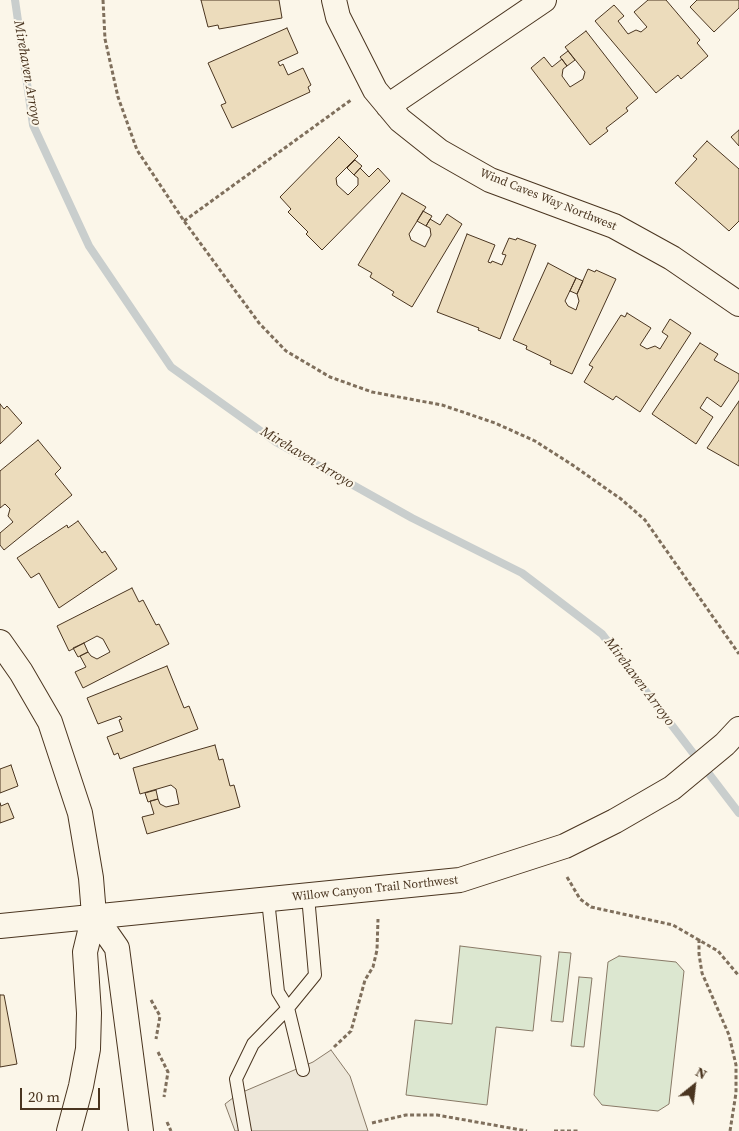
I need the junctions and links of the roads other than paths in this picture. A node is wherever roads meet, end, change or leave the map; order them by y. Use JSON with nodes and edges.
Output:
{"nodes":[{"id":1,"x":334,"y":0,"type":"edge"},
{"id":2,"x":544,"y":0,"type":"edge"},
{"id":3,"x":388,"y":106,"type":"junction"},
{"id":4,"x":739,"y":304,"type":"edge"},
{"id":5,"x":0,"y":642,"type":"edge"},
{"id":6,"x":739,"y":729,"type":"edge"},
{"id":7,"x":308,"y":896,"type":"junction"},
{"id":8,"x":268,"y":900,"type":"junction"},
{"id":9,"x":94,"y":915,"type":"junction"},
{"id":10,"x":0,"y":926,"type":"edge"},
{"id":11,"x":288,"y":1008,"type":"junction"},
{"id":12,"x":303,"y":1070,"type":"dead end"},
{"id":13,"x":69,"y":1131,"type":"edge"},
{"id":14,"x":141,"y":1131,"type":"edge"},
{"id":15,"x":245,"y":1131,"type":"edge"}],
"edges":[{"from":1,"to":3,"type":"street","name":"Wind Caves Way Northwest"},
{"from":2,"to":3,"type":"street"},
{"from":3,"to":4,"type":"street","name":"Wind Caves Way Northwest"},
{"from":5,"to":9,"type":"street"},
{"from":6,"to":7,"type":"street","name":"Willow Canyon Trail Northwest"},
{"from":7,"to":8,"type":"street","name":"Willow Canyon Trail Northwest"},
{"from":7,"to":11,"type":"lane"},
{"from":8,"to":9,"type":"street","name":"Willow Canyon Trail Northwest"},
{"from":8,"to":11,"type":"lane"},
{"from":9,"to":10,"type":"street","name":"Willow Canyon Trail Northwest"},
{"from":9,"to":13,"type":"street"},
{"from":9,"to":14,"type":"street"},
{"from":11,"to":12,"type":"lane"},
{"from":11,"to":15,"type":"lane"}]}
